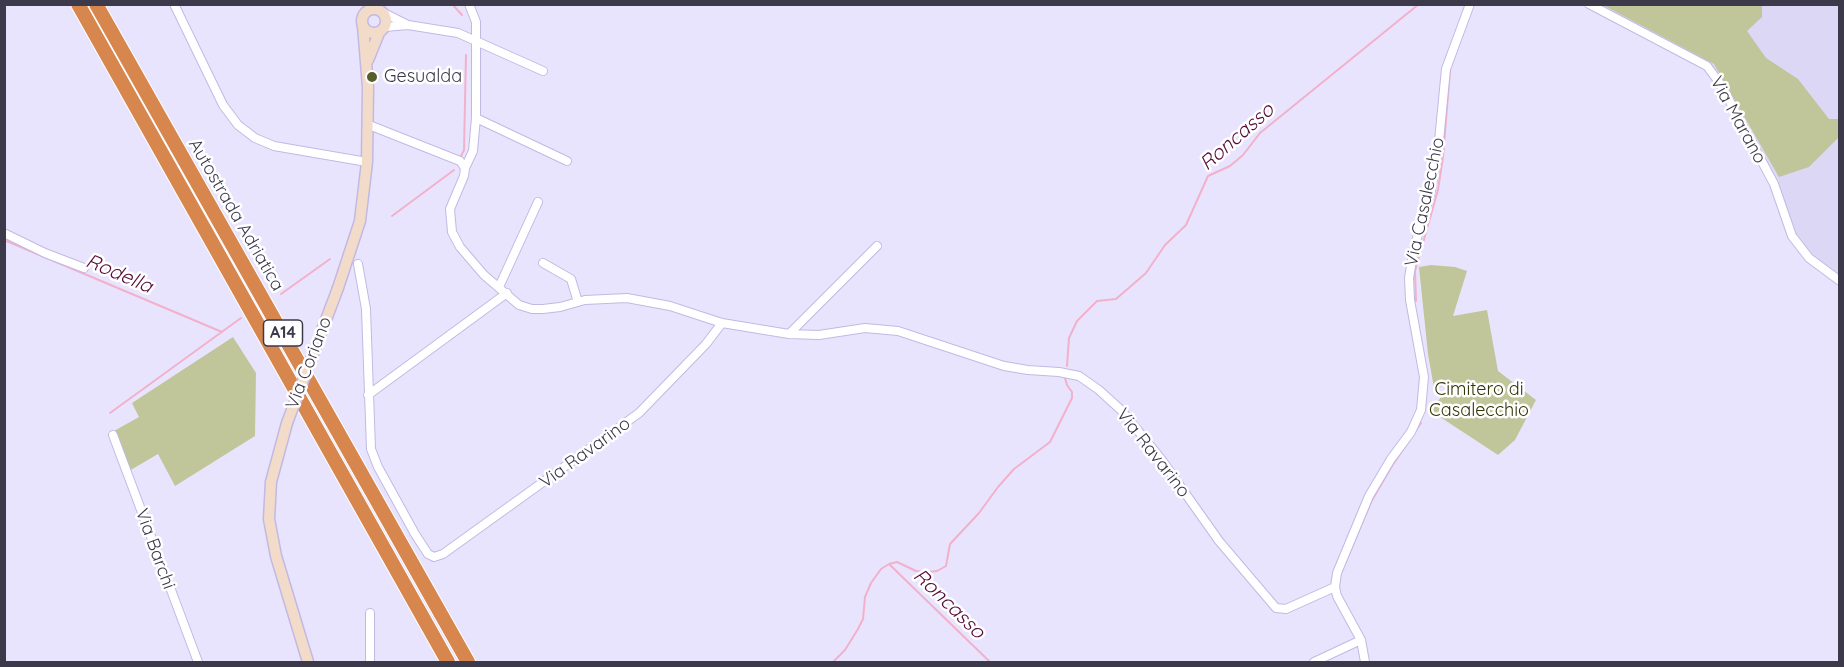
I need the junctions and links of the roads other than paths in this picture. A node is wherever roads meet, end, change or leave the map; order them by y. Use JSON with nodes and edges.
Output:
{"nodes":[{"id":1,"x":78,"y":4,"type":"edge"},
{"id":2,"x":96,"y":4,"type":"edge"},
{"id":3,"x":174,"y":4,"type":"edge"},
{"id":4,"x":469,"y":4,"type":"edge"},
{"id":5,"x":1470,"y":4,"type":"edge"},
{"id":6,"x":1589,"y":4,"type":"edge"},
{"id":7,"x":378,"y":9,"type":"edge"},
{"id":8,"x":362,"y":15,"type":"edge"},
{"id":9,"x":408,"y":25,"type":"junction"},
{"id":10,"x":382,"y":30,"type":"junction"},
{"id":11,"x":477,"y":40,"type":"junction"},
{"id":12,"x":368,"y":61,"type":"junction"},
{"id":13,"x":543,"y":71,"type":"dead end"},
{"id":14,"x":476,"y":118,"type":"junction"},
{"id":15,"x":369,"y":125,"type":"junction"},
{"id":16,"x":567,"y":161,"type":"dead end"},
{"id":17,"x":367,"y":162,"type":"junction"},
{"id":18,"x":465,"y":168,"type":"junction"},
{"id":19,"x":538,"y":202,"type":"dead end"},
{"id":20,"x":4,"y":224,"type":"edge"},
{"id":21,"x":8,"y":234,"type":"edge"},
{"id":22,"x":877,"y":246,"type":"dead end"},
{"id":23,"x":543,"y":263,"type":"dead end"},
{"id":24,"x":358,"y":264,"type":"dead end"},
{"id":25,"x":84,"y":268,"type":"dead end"},
{"id":26,"x":1839,"y":281,"type":"edge"},
{"id":27,"x":499,"y":287,"type":"junction"},
{"id":28,"x":507,"y":293,"type":"junction"},
{"id":29,"x":578,"y":303,"type":"junction"},
{"id":30,"x":722,"y":323,"type":"junction"},
{"id":31,"x":789,"y":334,"type":"junction"},
{"id":32,"x":368,"y":395,"type":"junction"},
{"id":33,"x":112,"y":435,"type":"dead end"},
{"id":34,"x":1335,"y":588,"type":"junction"},
{"id":35,"x":370,"y":613,"type":"dead end"},
{"id":36,"x":1361,"y":640,"type":"junction"},
{"id":37,"x":198,"y":663,"type":"edge"},
{"id":38,"x":308,"y":663,"type":"edge"},
{"id":39,"x":370,"y":663,"type":"edge"},
{"id":40,"x":448,"y":663,"type":"edge"},
{"id":41,"x":468,"y":663,"type":"edge"},
{"id":42,"x":1314,"y":663,"type":"edge"},
{"id":43,"x":1365,"y":663,"type":"edge"}],
"edges":[{"from":1,"to":40,"type":"highway","name":"Autostrada Adriatica","number":"A14"},
{"from":2,"to":41,"type":"highway","name":"Autostrada Adriatica","number":"A14"},
{"from":3,"to":17,"type":"street"},
{"from":4,"to":11,"type":"street","name":"Via Ravarino"},
{"from":5,"to":34,"type":"street","name":"Via Casalecchio"},
{"from":6,"to":26,"type":"street","name":"Via Marano"},
{"from":7,"to":8,"type":"main road"},
{"from":7,"to":9,"type":"street"},
{"from":7,"to":10,"type":"main road"},
{"from":8,"to":10,"type":"main road"},
{"from":8,"to":12,"type":"main road","name":"Via Coriano"},
{"from":9,"to":10,"type":"street"},
{"from":9,"to":11,"type":"street"},
{"from":10,"to":12,"type":"main road","name":"Via Coriano"},
{"from":11,"to":13,"type":"street"},
{"from":11,"to":14,"type":"street","name":"Via Ravarino"},
{"from":12,"to":15,"type":"main road","name":"Via Coriano"},
{"from":14,"to":16,"type":"street"},
{"from":14,"to":18,"type":"street","name":"Via Ravarino"},
{"from":15,"to":17,"type":"main road","name":"Via Coriano"},
{"from":15,"to":18,"type":"street"},
{"from":17,"to":38,"type":"main road","name":"Via Coriano","bridge":true},
{"from":18,"to":27,"type":"street","name":"Via Ravarino"},
{"from":19,"to":27,"type":"street"},
{"from":20,"to":21,"type":"street"},
{"from":21,"to":25,"type":"street"},
{"from":22,"to":31,"type":"street"},
{"from":23,"to":29,"type":"street"},
{"from":24,"to":32,"type":"street"},
{"from":27,"to":28,"type":"street","name":"Via Ravarino"},
{"from":28,"to":29,"type":"street","name":"Via Ravarino"},
{"from":28,"to":32,"type":"street"},
{"from":29,"to":30,"type":"street","name":"Via Ravarino"},
{"from":30,"to":31,"type":"street","name":"Via Ravarino"},
{"from":30,"to":32,"type":"street","name":"Via Ravarino"},
{"from":31,"to":34,"type":"street","name":"Via Ravarino"},
{"from":33,"to":37,"type":"street","name":"Via Barchi"},
{"from":34,"to":36,"type":"street"},
{"from":35,"to":39,"type":"street"},
{"from":36,"to":42,"type":"street"},
{"from":36,"to":43,"type":"street"}]}
